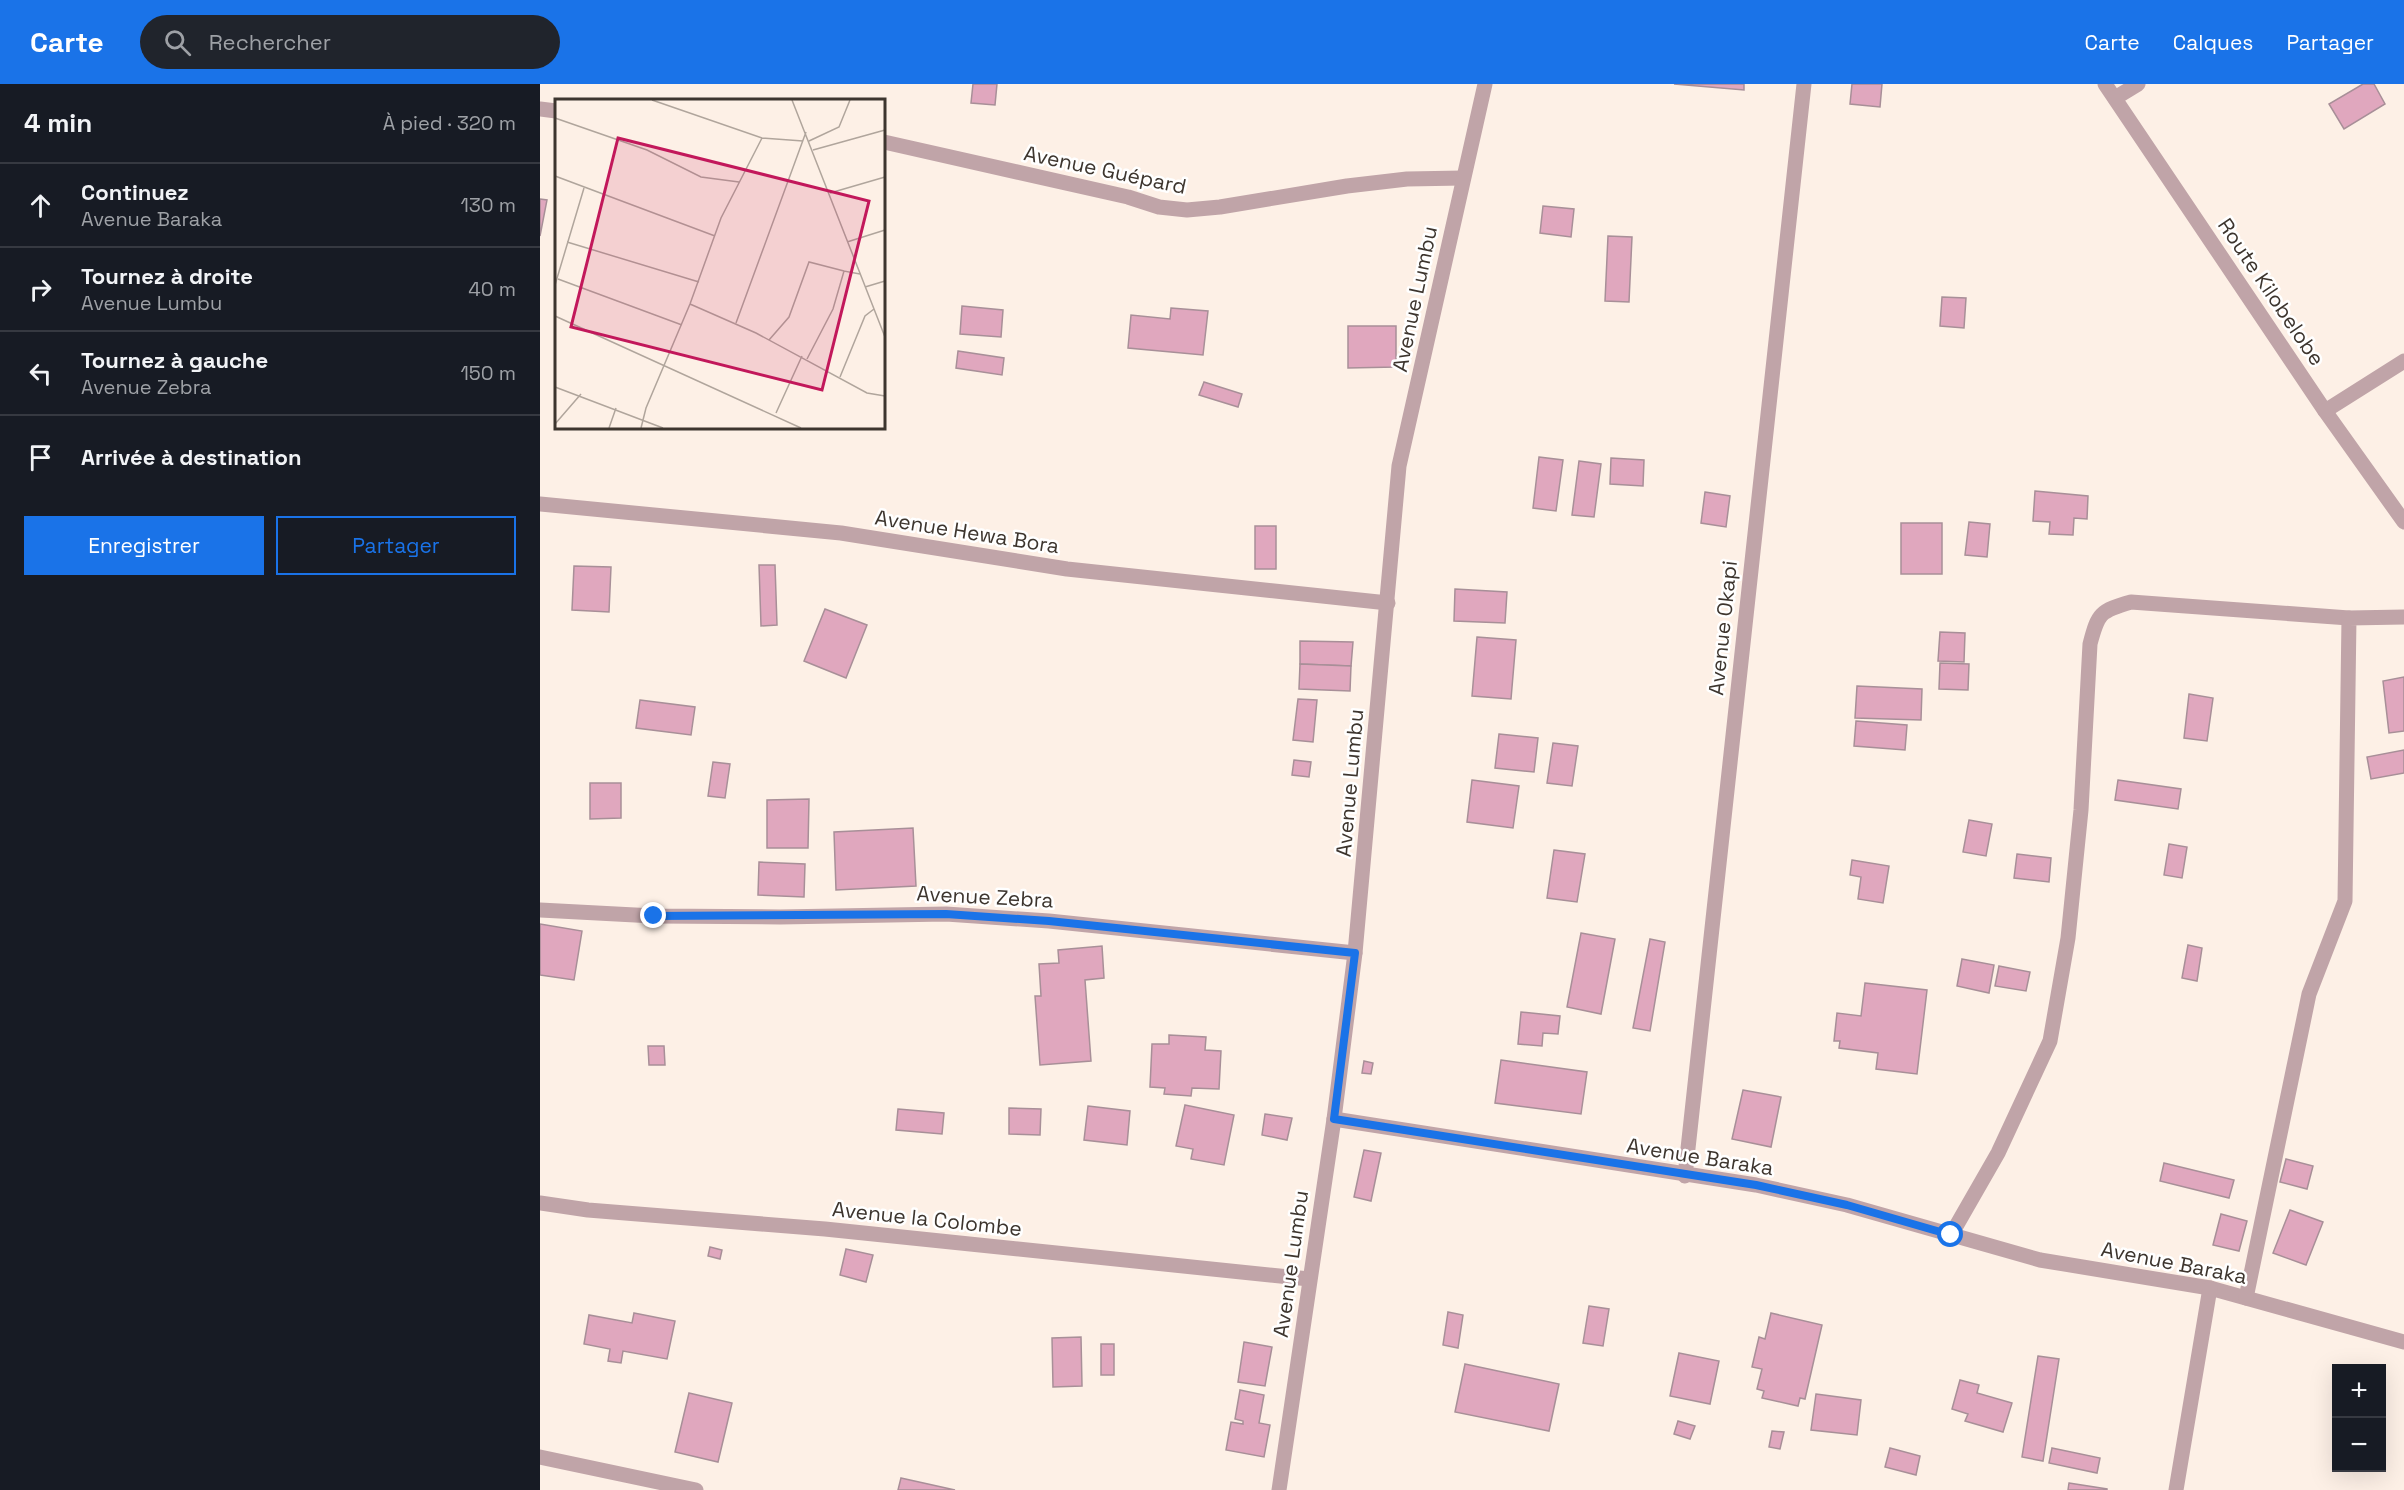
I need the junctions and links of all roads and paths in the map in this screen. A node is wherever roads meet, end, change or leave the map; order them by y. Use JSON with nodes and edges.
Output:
{"nodes":[{"id":1,"x":1485,"y":84,"type":"edge"},
{"id":2,"x":1804,"y":84,"type":"edge"},
{"id":3,"x":2106,"y":84,"type":"edge"},
{"id":4,"x":2138,"y":84,"type":"edge"},
{"id":5,"x":2115,"y":98,"type":"junction"},
{"id":6,"x":540,"y":110,"type":"edge"},
{"id":7,"x":555,"y":111,"type":"edge"},
{"id":8,"x":885,"y":142,"type":"edge"},
{"id":9,"x":1463,"y":178,"type":"junction"},
{"id":10,"x":2404,"y":362,"type":"edge"},
{"id":11,"x":2325,"y":411,"type":"junction"},
{"id":12,"x":540,"y":504,"type":"edge"},
{"id":13,"x":2404,"y":522,"type":"edge"},
{"id":14,"x":1388,"y":603,"type":"junction"},
{"id":15,"x":2404,"y":617,"type":"edge"},
{"id":16,"x":2349,"y":618,"type":"junction"},
{"id":17,"x":540,"y":910,"type":"edge"},
{"id":18,"x":1355,"y":953,"type":"junction"},
{"id":19,"x":1334,"y":1119,"type":"junction"},
{"id":20,"x":1685,"y":1176,"type":"junction"},
{"id":21,"x":540,"y":1203,"type":"edge"},
{"id":22,"x":1951,"y":1235,"type":"junction"},
{"id":23,"x":1309,"y":1279,"type":"junction"},
{"id":24,"x":2210,"y":1288,"type":"junction"},
{"id":25,"x":2246,"y":1298,"type":"junction"},
{"id":26,"x":2404,"y":1342,"type":"edge"},
{"id":27,"x":540,"y":1457,"type":"edge"},
{"id":28,"x":696,"y":1490,"type":"edge"},
{"id":29,"x":1280,"y":1490,"type":"edge"},
{"id":30,"x":2176,"y":1490,"type":"edge"}],
"edges":[{"from":1,"to":9,"type":"street","name":"Avenue Lumbu"},
{"from":2,"to":20,"type":"street","name":"Avenue Okapi"},
{"from":3,"to":5,"type":"street","name":"Route Kilobelobe"},
{"from":4,"to":5,"type":"street"},
{"from":5,"to":11,"type":"street","name":"Route Kilobelobe"},
{"from":6,"to":7,"type":"street"},
{"from":8,"to":9,"type":"street","name":"Avenue Guépard"},
{"from":9,"to":14,"type":"street","name":"Avenue Lumbu"},
{"from":10,"to":11,"type":"street"},
{"from":11,"to":13,"type":"street","name":"Route Kilobelobe"},
{"from":12,"to":14,"type":"street","name":"Avenue Hewa Bora"},
{"from":14,"to":18,"type":"street","name":"Avenue Lumbu"},
{"from":15,"to":16,"type":"street"},
{"from":16,"to":22,"type":"street"},
{"from":16,"to":25,"type":"street"},
{"from":17,"to":18,"type":"street","name":"Avenue Zebra"},
{"from":18,"to":19,"type":"street","name":"Avenue Lumbu"},
{"from":19,"to":20,"type":"street","name":"Avenue Baraka"},
{"from":19,"to":23,"type":"street","name":"Avenue Lumbu"},
{"from":20,"to":22,"type":"street","name":"Avenue Baraka"},
{"from":21,"to":23,"type":"street","name":"Avenue la Colombe"},
{"from":22,"to":24,"type":"street","name":"Avenue Baraka"},
{"from":23,"to":29,"type":"street","name":"Avenue Lumbu"},
{"from":24,"to":25,"type":"street","name":"Avenue Baraka"},
{"from":24,"to":30,"type":"street"},
{"from":25,"to":26,"type":"street","name":"Avenue Baraka"},
{"from":27,"to":28,"type":"street"}]}
